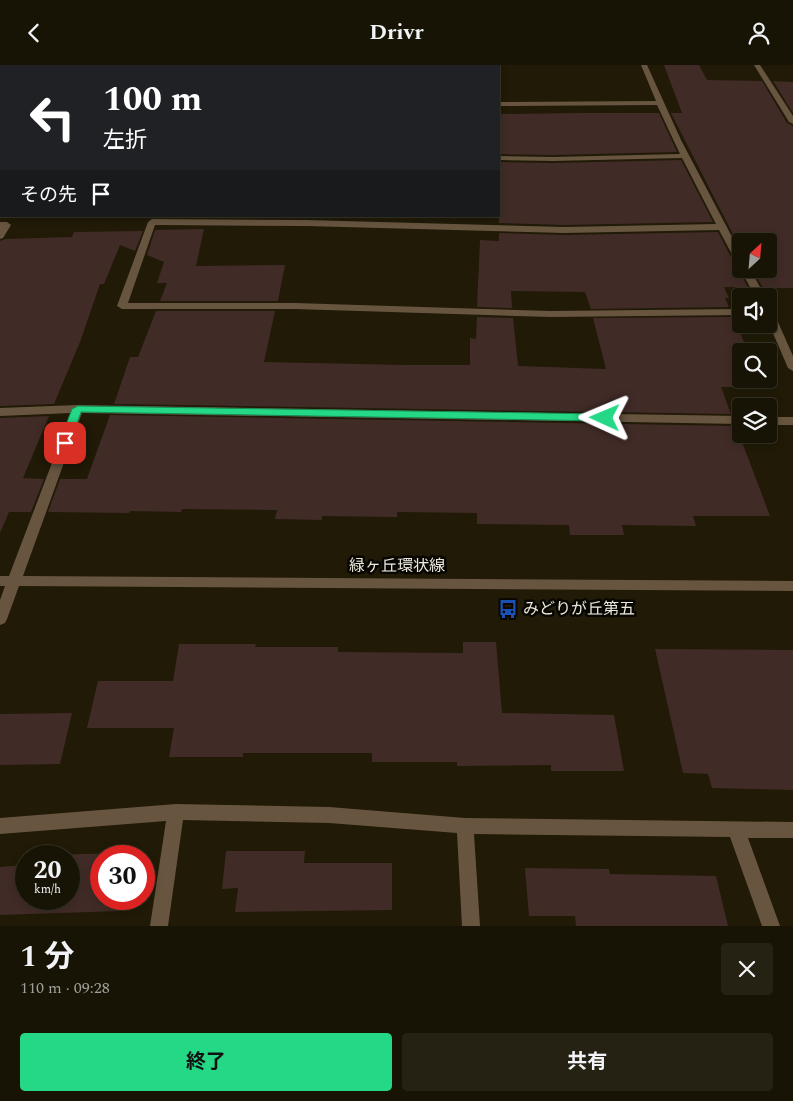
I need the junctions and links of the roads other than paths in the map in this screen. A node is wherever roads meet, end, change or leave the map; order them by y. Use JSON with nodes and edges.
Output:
{"nodes":[{"id":1,"x":644,"y":65,"type":"edge"},
{"id":2,"x":757,"y":65,"type":"edge"},
{"id":3,"x":659,"y":103,"type":"junction"},
{"id":4,"x":500,"y":104,"type":"edge"},
{"id":5,"x":793,"y":122,"type":"edge"},
{"id":6,"x":685,"y":156,"type":"junction"},
{"id":7,"x":500,"y":158,"type":"edge"},
{"id":8,"x":0,"y":225,"type":"edge"},
{"id":9,"x":722,"y":227,"type":"junction"},
{"id":10,"x":0,"y":237,"type":"edge"},
{"id":11,"x":732,"y":245,"type":"edge"},
{"id":12,"x":732,"y":312,"type":"edge"},
{"id":13,"x":777,"y":331,"type":"edge"},
{"id":14,"x":793,"y":368,"type":"edge"},
{"id":15,"x":78,"y":409,"type":"junction"},
{"id":16,"x":0,"y":411,"type":"edge"},
{"id":17,"x":732,"y":420,"type":"edge"},
{"id":18,"x":777,"y":421,"type":"edge"},
{"id":19,"x":793,"y":421,"type":"edge"},
{"id":20,"x":7,"y":581,"type":"edge"},
{"id":21,"x":793,"y":586,"type":"edge"},
{"id":22,"x":0,"y":619,"type":"edge"},
{"id":23,"x":176,"y":813,"type":"junction"},
{"id":24,"x":0,"y":826,"type":"edge"},
{"id":25,"x":465,"y":826,"type":"junction"},
{"id":26,"x":736,"y":829,"type":"junction"},
{"id":27,"x":793,"y":830,"type":"edge"},
{"id":28,"x":159,"y":926,"type":"edge"},
{"id":29,"x":471,"y":926,"type":"edge"},
{"id":30,"x":771,"y":926,"type":"edge"}],
"edges":[{"from":1,"to":3,"type":"street"},
{"from":2,"to":5,"type":"street"},
{"from":3,"to":4,"type":"street"},
{"from":3,"to":6,"type":"street"},
{"from":6,"to":7,"type":"street"},
{"from":6,"to":9,"type":"street"},
{"from":8,"to":10,"type":"street"},
{"from":9,"to":11,"type":"street"},
{"from":9,"to":12,"type":"street"},
{"from":13,"to":14,"type":"street"},
{"from":15,"to":16,"type":"street"},
{"from":15,"to":17,"type":"street"},
{"from":15,"to":20,"type":"street"},
{"from":18,"to":19,"type":"street"},
{"from":20,"to":21,"type":"street","name":"緑ヶ丘環状線"},
{"from":20,"to":22,"type":"street"},
{"from":23,"to":24,"type":"street"},
{"from":23,"to":25,"type":"street"},
{"from":23,"to":28,"type":"street"},
{"from":25,"to":26,"type":"street"},
{"from":25,"to":29,"type":"street"},
{"from":26,"to":27,"type":"street"},
{"from":26,"to":30,"type":"street"}]}
